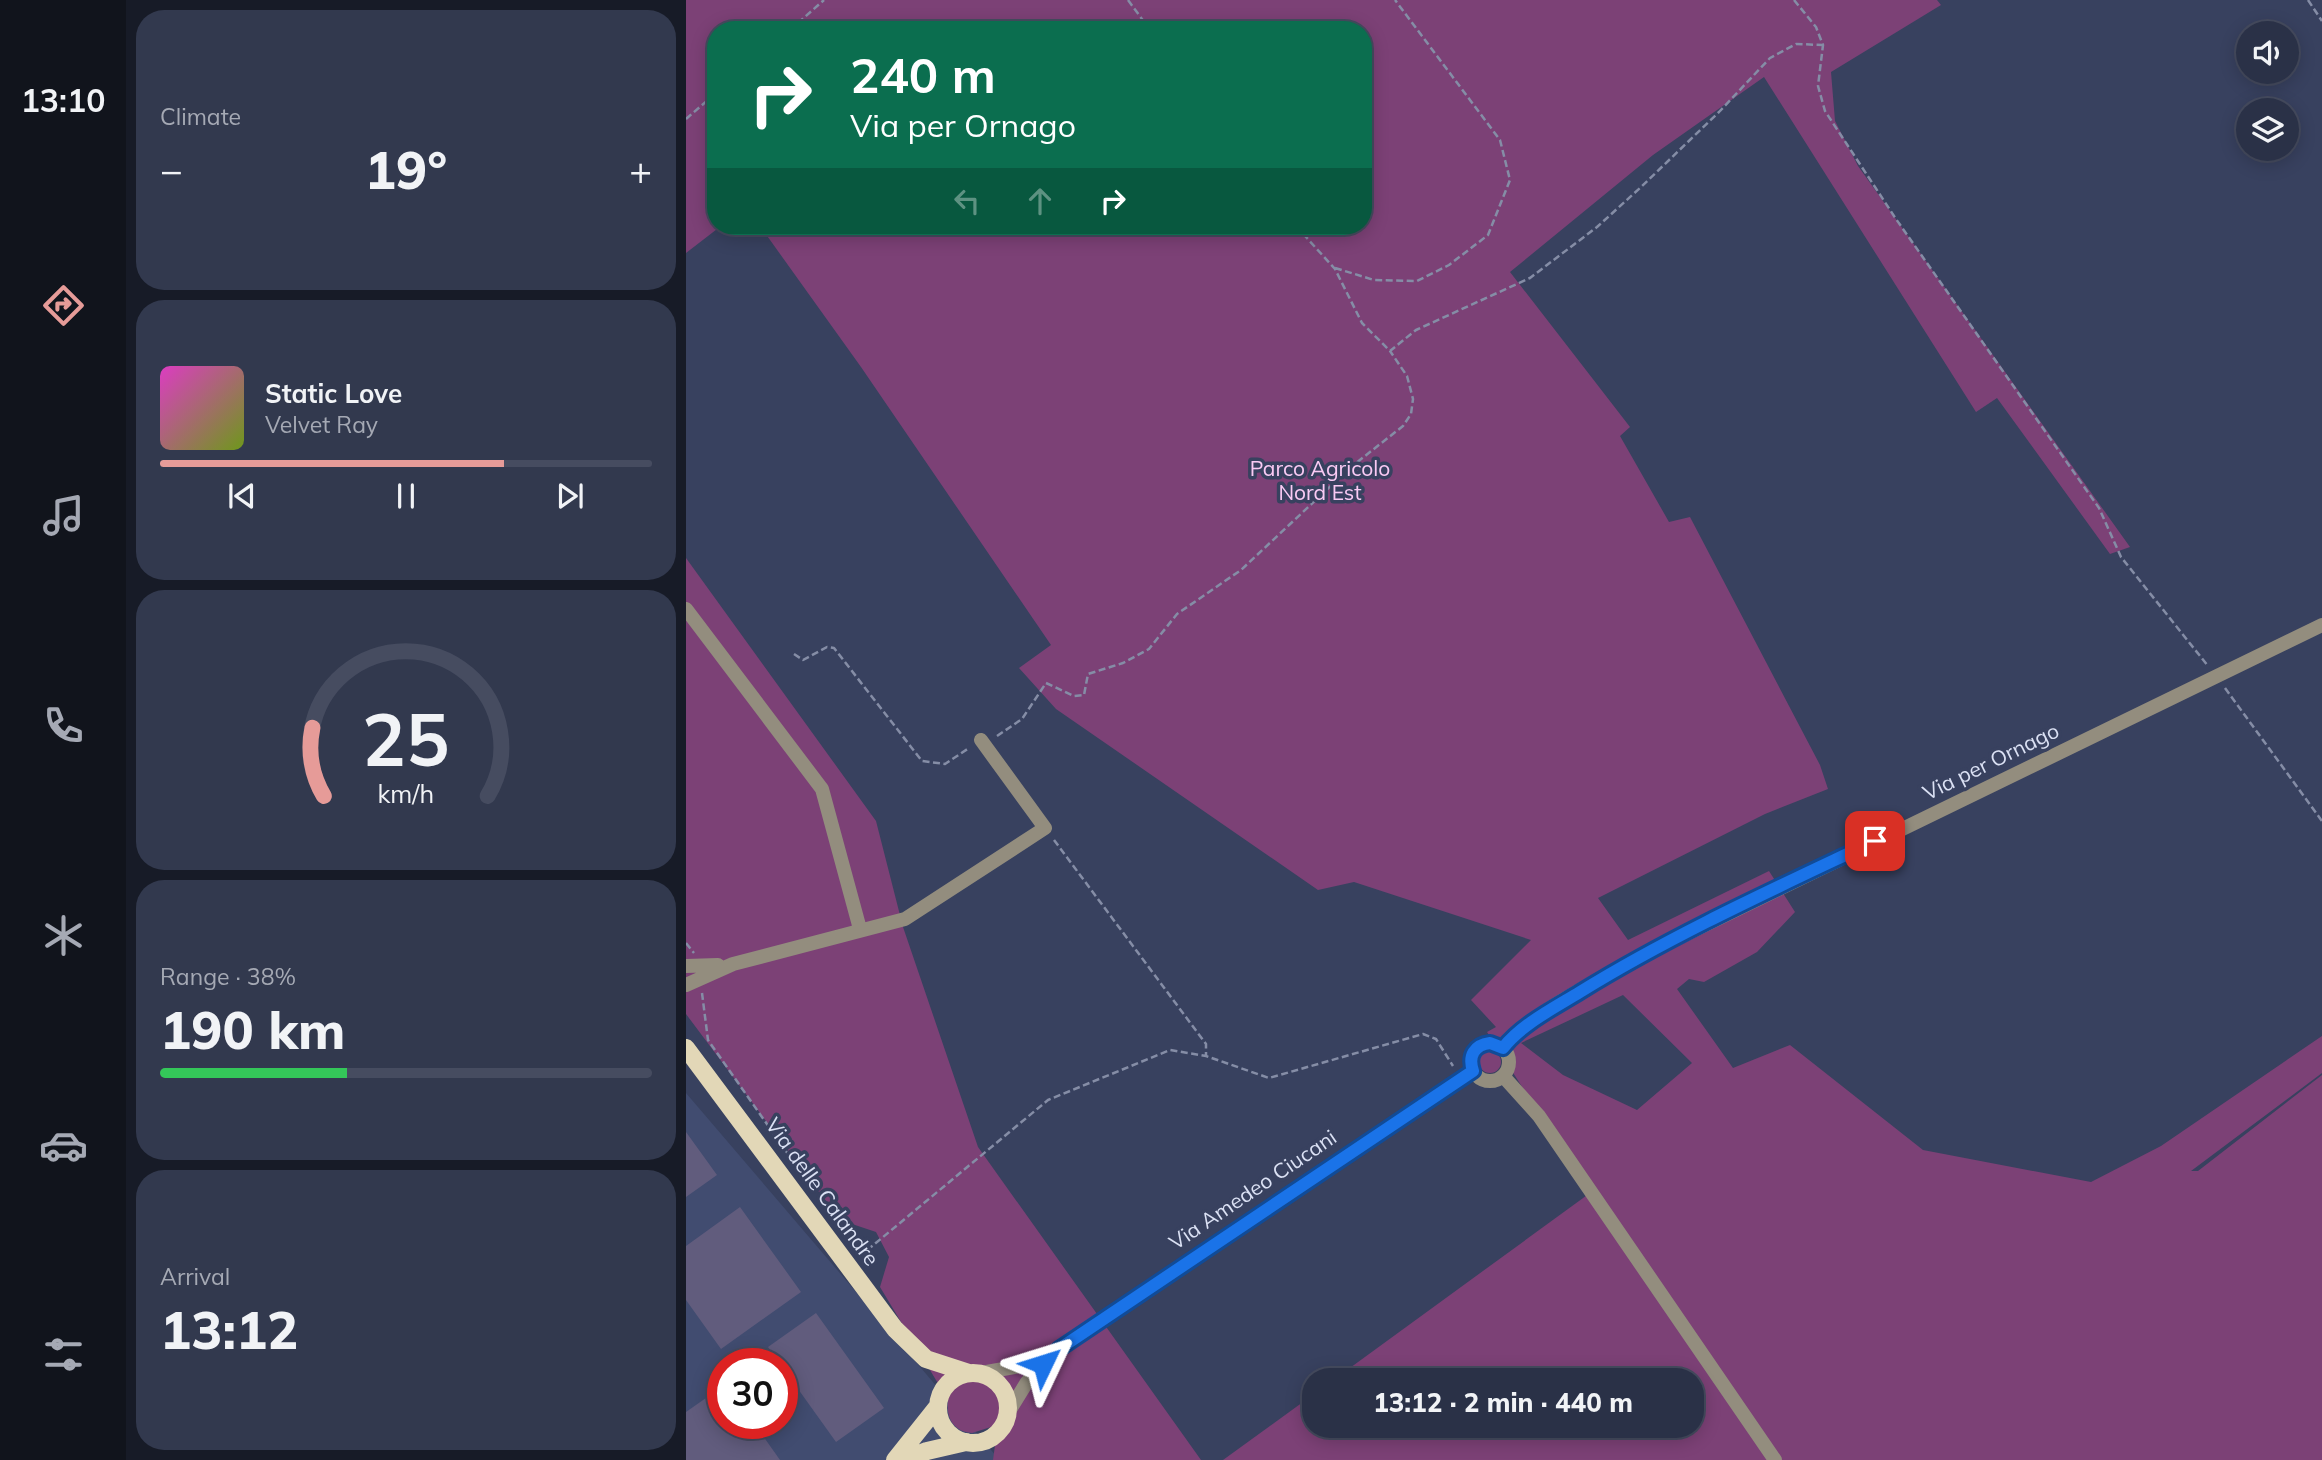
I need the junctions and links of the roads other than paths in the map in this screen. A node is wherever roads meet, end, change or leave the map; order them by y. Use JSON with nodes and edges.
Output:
{"nodes":[{"id":1,"x":686,"y":609,"type":"edge"},
{"id":2,"x":2322,"y":625,"type":"edge"},
{"id":3,"x":983,"y":742,"type":"road end"},
{"id":4,"x":860,"y":929,"type":"junction"},
{"id":5,"x":695,"y":970,"type":"edge"},
{"id":6,"x":686,"y":985,"type":"edge"},
{"id":7,"x":686,"y":1037,"type":"edge"},
{"id":8,"x":1503,"y":1048,"type":"junction"},
{"id":9,"x":691,"y":1052,"type":"edge"},
{"id":10,"x":1467,"y":1074,"type":"junction"},
{"id":11,"x":1503,"y":1076,"type":"junction"},
{"id":12,"x":917,"y":1349,"type":"junction"},
{"id":13,"x":1059,"y":1349,"type":"junction"},
{"id":14,"x":975,"y":1373,"type":"junction"},
{"id":15,"x":938,"y":1404,"type":"junction"},
{"id":16,"x":1008,"y":1413,"type":"junction"},
{"id":17,"x":966,"y":1442,"type":"junction"},
{"id":18,"x":895,"y":1460,"type":"edge"},
{"id":19,"x":904,"y":1460,"type":"edge"},
{"id":20,"x":1775,"y":1460,"type":"edge"}],
"edges":[{"from":1,"to":4,"type":"street"},
{"from":2,"to":8,"type":"street","name":"Via per Ornago"},
{"from":3,"to":4,"type":"street"},
{"from":4,"to":5,"type":"street"},
{"from":5,"to":6,"type":"street"},
{"from":7,"to":9,"type":"main road","name":"Via delle Calandre"},
{"from":8,"to":10,"type":"street"},
{"from":8,"to":11,"type":"street"},
{"from":9,"to":12,"type":"main road","name":"Via delle Calandre"},
{"from":10,"to":11,"type":"street"},
{"from":10,"to":13,"type":"street","name":"Via Amedeo Ciucani"},
{"from":11,"to":20,"type":"street"},
{"from":12,"to":14,"type":"main road","name":"Via delle Calandre"},
{"from":12,"to":15,"type":"main road","name":"Via delle Calandre"},
{"from":13,"to":14,"type":"street","name":"Via Amedeo Ciucani"},
{"from":13,"to":16,"type":"street","name":"Via Amedeo Ciucani"},
{"from":14,"to":15,"type":"main road","name":"Via Amedeo Ciucani"},
{"from":14,"to":16,"type":"main road"},
{"from":15,"to":17,"type":"main road"},
{"from":15,"to":18,"type":"main road","name":"Via Amedeo Ciucani"},
{"from":16,"to":17,"type":"main road","name":"Via Amedeo Ciucani"},
{"from":17,"to":19,"type":"main road","name":"Via Amedeo Ciucani"}]}
